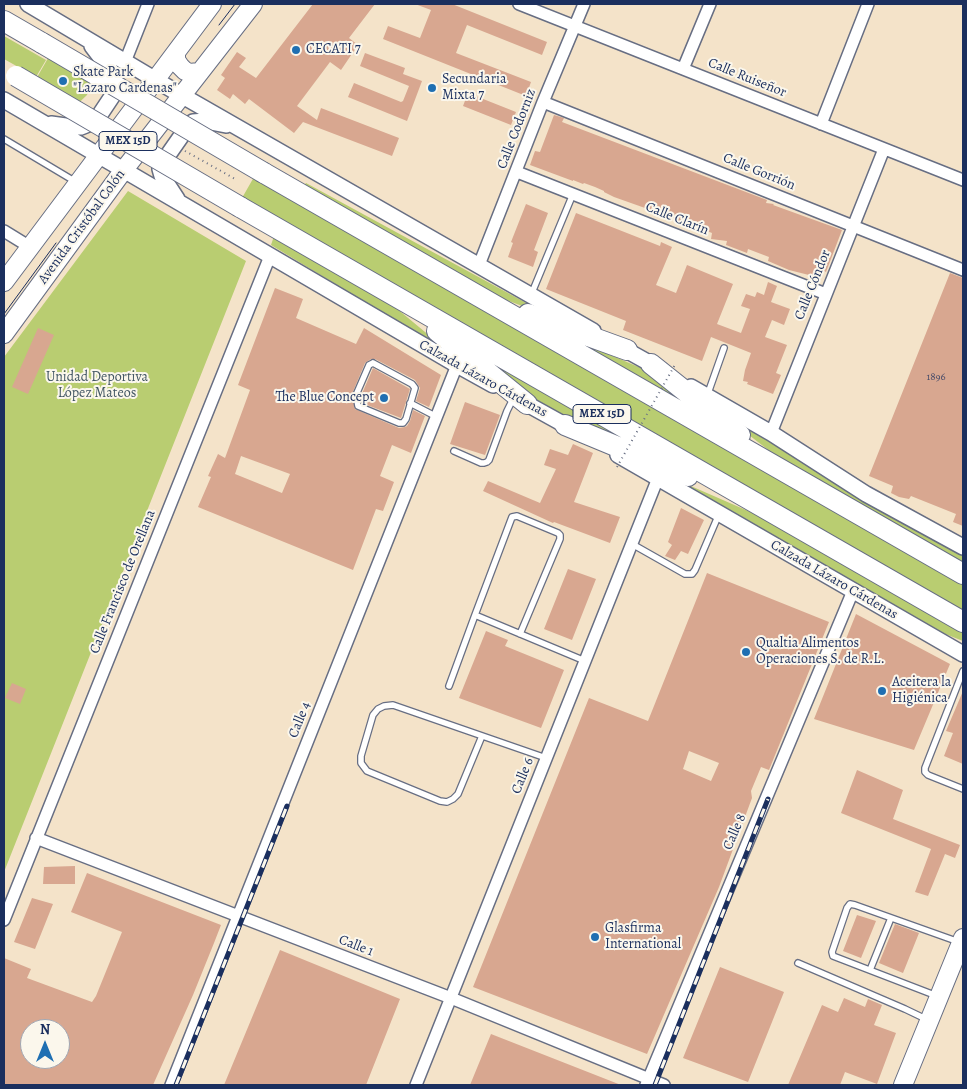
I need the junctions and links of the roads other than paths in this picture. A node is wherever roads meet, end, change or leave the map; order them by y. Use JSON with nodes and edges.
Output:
{"nodes":[{"id":1,"x":28,"y":4,"type":"edge"},
{"id":2,"x":148,"y":4,"type":"edge"},
{"id":3,"x":212,"y":4,"type":"edge"},
{"id":4,"x":253,"y":4,"type":"edge"},
{"id":5,"x":519,"y":4,"type":"edge"},
{"id":6,"x":584,"y":4,"type":"edge"},
{"id":7,"x":710,"y":4,"type":"edge"},
{"id":8,"x":868,"y":4,"type":"edge"},
{"id":9,"x":4,"y":21,"type":"edge"},
{"id":10,"x":575,"y":25,"type":"junction"},
{"id":11,"x":85,"y":38,"type":"junction"},
{"id":12,"x":176,"y":53,"type":"junction"},
{"id":13,"x":125,"y":62,"type":"junction"},
{"id":14,"x":683,"y":69,"type":"junction"},
{"id":15,"x":10,"y":72,"type":"edge"},
{"id":16,"x":199,"y":72,"type":"junction"},
{"id":17,"x":156,"y":80,"type":"junction"},
{"id":18,"x":181,"y":95,"type":"junction"},
{"id":19,"x":4,"y":100,"type":"edge"},
{"id":20,"x":544,"y":102,"type":"junction"},
{"id":21,"x":40,"y":121,"type":"junction"},
{"id":22,"x":821,"y":124,"type":"junction"},
{"id":23,"x":240,"y":128,"type":"junction"},
{"id":24,"x":4,"y":139,"type":"edge"},
{"id":25,"x":884,"y":149,"type":"junction"},
{"id":26,"x":98,"y":156,"type":"junction"},
{"id":27,"x":123,"y":170,"type":"junction"},
{"id":28,"x":516,"y":172,"type":"junction"},
{"id":29,"x":962,"y":177,"type":"edge"},
{"id":30,"x":78,"y":183,"type":"junction"},
{"id":31,"x":572,"y":194,"type":"junction"},
{"id":32,"x":179,"y":202,"type":"junction"},
{"id":33,"x":86,"y":219,"type":"junction"},
{"id":34,"x":854,"y":226,"type":"junction"},
{"id":35,"x":4,"y":231,"type":"edge"},
{"id":36,"x":30,"y":247,"type":"junction"},
{"id":37,"x":270,"y":256,"type":"junction"},
{"id":38,"x":479,"y":265,"type":"junction"},
{"id":39,"x":963,"y":270,"type":"edge"},
{"id":40,"x":4,"y":282,"type":"edge"},
{"id":41,"x":389,"y":292,"type":"junction"},
{"id":42,"x":826,"y":294,"type":"junction"},
{"id":43,"x":474,"y":295,"type":"junction"},
{"id":44,"x":531,"y":295,"type":"junction"},
{"id":45,"x":4,"y":334,"type":"edge"},
{"id":46,"x":724,"y":348,"type":"dead end"},
{"id":47,"x":627,"y":350,"type":"junction"},
{"id":48,"x":651,"y":364,"type":"junction"},
{"id":49,"x":457,"y":366,"type":"junction"},
{"id":50,"x":707,"y":396,"type":"junction"},
{"id":51,"x":521,"y":400,"type":"junction"},
{"id":52,"x":410,"y":403,"type":"junction"},
{"id":53,"x":437,"y":417,"type":"junction"},
{"id":54,"x":565,"y":425,"type":"junction"},
{"id":55,"x":771,"y":433,"type":"junction"},
{"id":56,"x":454,"y":451,"type":"dead end"},
{"id":57,"x":658,"y":478,"type":"junction"},
{"id":58,"x":814,"y":489,"type":"junction"},
{"id":59,"x":758,"y":504,"type":"junction"},
{"id":60,"x":719,"y":514,"type":"junction"},
{"id":61,"x":632,"y":544,"type":"junction"},
{"id":62,"x":963,"y":547,"type":"edge"},
{"id":63,"x":963,"y":574,"type":"edge"},
{"id":64,"x":853,"y":591,"type":"junction"},
{"id":65,"x":475,"y":615,"type":"junction"},
{"id":66,"x":901,"y":619,"type":"junction"},
{"id":67,"x":963,"y":622,"type":"edge"},
{"id":68,"x":520,"y":634,"type":"junction"},
{"id":69,"x":963,"y":645,"type":"edge"},
{"id":70,"x":963,"y":654,"type":"edge"},
{"id":71,"x":585,"y":661,"type":"junction"},
{"id":72,"x":963,"y":671,"type":"edge"},
{"id":73,"x":449,"y":686,"type":"dead end"},
{"id":74,"x":482,"y":736,"type":"junction"},
{"id":75,"x":546,"y":758,"type":"junction"},
{"id":76,"x":963,"y":789,"type":"edge"},
{"id":77,"x":36,"y":838,"type":"junction"},
{"id":78,"x":238,"y":916,"type":"junction"},
{"id":79,"x":891,"y":918,"type":"junction"},
{"id":80,"x":4,"y":920,"type":"edge"},
{"id":81,"x":962,"y":941,"type":"edge"},
{"id":82,"x":798,"y":963,"type":"dead end"},
{"id":83,"x":870,"y":970,"type":"junction"},
{"id":84,"x":939,"y":996,"type":"junction"},
{"id":85,"x":451,"y":998,"type":"junction"},
{"id":86,"x":930,"y":1021,"type":"junction"},
{"id":87,"x":647,"y":1082,"type":"edge"},
{"id":88,"x":171,"y":1085,"type":"edge"},
{"id":89,"x":416,"y":1085,"type":"edge"},
{"id":90,"x":664,"y":1085,"type":"edge"},
{"id":91,"x":903,"y":1085,"type":"edge"}],
"edges":[{"from":1,"to":11,"type":"main road"},
{"from":2,"to":13,"type":"street"},
{"from":3,"to":12,"type":"main road","name":"Avenida Cristóbal Colón"},
{"from":4,"to":16,"type":"main road","name":"Avenida Cristóbal Colón"},
{"from":5,"to":10,"type":"street","name":"Calle Ruiseñor"},
{"from":6,"to":10,"type":"street","name":"Calle Codorniz"},
{"from":7,"to":14,"type":"street"},
{"from":8,"to":22,"type":"street"},
{"from":9,"to":43,"type":"highway","number":"MEX 15D","bridge":true},
{"from":10,"to":14,"type":"street","name":"Calle Ruiseñor"},
{"from":10,"to":20,"type":"street","name":"Calle Codorniz"},
{"from":11,"to":13,"type":"main road"},
{"from":11,"to":21,"type":"main road"},
{"from":12,"to":16,"type":"main road"},
{"from":12,"to":17,"type":"main road","name":"Avenida Cristóbal Colón"},
{"from":13,"to":17,"type":"main road"},
{"from":14,"to":22,"type":"street","name":"Calle Ruiseñor"},
{"from":15,"to":41,"type":"highway","name":"Calzada Lázaro Cárdenas","number":"MEX 15D","bridge":true},
{"from":16,"to":18,"type":"main road","name":"Avenida Cristóbal Colón"},
{"from":17,"to":18,"type":"main road"},
{"from":17,"to":26,"type":"main road","name":"Avenida Cristóbal Colón"},
{"from":18,"to":23,"type":"main road"},
{"from":18,"to":27,"type":"main road","name":"Avenida Cristóbal Colón"},
{"from":19,"to":21,"type":"main road","name":"Calzada Lázaro Cárdenas"},
{"from":20,"to":28,"type":"street","name":"Calle Codorniz"},
{"from":20,"to":34,"type":"street","name":"Calle Gorrión"},
{"from":21,"to":26,"type":"main road","name":"Calzada Lázaro Cárdenas"},
{"from":22,"to":25,"type":"street","name":"Calle Ruiseñor"},
{"from":23,"to":32,"type":"main road"},
{"from":23,"to":38,"type":"main road"},
{"from":24,"to":30,"type":"lane"},
{"from":25,"to":29,"type":"street","name":"Calle Ruiseñor"},
{"from":25,"to":34,"type":"street","name":"Calle Cóndor"},
{"from":26,"to":27,"type":"main road","name":"Calzada Lázaro Cárdenas"},
{"from":26,"to":30,"type":"main road","name":"Avenida Cristóbal Colón"},
{"from":27,"to":32,"type":"main road","name":"Calzada Lázaro Cárdenas"},
{"from":27,"to":33,"type":"main road","name":"Avenida Cristóbal Colón"},
{"from":28,"to":31,"type":"street","name":"Calle Clarín"},
{"from":28,"to":38,"type":"street","name":"Calle Codorniz"},
{"from":30,"to":33,"type":"main road"},
{"from":30,"to":36,"type":"main road","name":"Avenida Cristóbal Colón"},
{"from":31,"to":42,"type":"street","name":"Calle Clarín"},
{"from":31,"to":44,"type":"lane"},
{"from":32,"to":37,"type":"main road","name":"Calzada Lázaro Cárdenas"},
{"from":33,"to":45,"type":"main road","name":"Avenida Cristóbal Colón"},
{"from":34,"to":39,"type":"street","name":"Calle Gorrión"},
{"from":34,"to":42,"type":"street","name":"Calle Cóndor"},
{"from":35,"to":36,"type":"street"},
{"from":36,"to":40,"type":"main road","name":"Avenida Cristóbal Colón"},
{"from":37,"to":49,"type":"main road","name":"Calzada Lázaro Cárdenas"},
{"from":37,"to":77,"type":"street","name":"Calle Francisco de Orellana"},
{"from":38,"to":44,"type":"main road"},
{"from":41,"to":51,"type":"highway"},
{"from":41,"to":59,"type":"highway","name":"Calzada Lázaro Cárdenas","number":"MEX 15D"},
{"from":42,"to":55,"type":"street","name":"Calle Cóndor"},
{"from":43,"to":47,"type":"highway"},
{"from":43,"to":58,"type":"highway","number":"MEX 15D"},
{"from":44,"to":47,"type":"main road"},
{"from":46,"to":50,"type":"lane"},
{"from":47,"to":48,"type":"main road"},
{"from":48,"to":50,"type":"main road"},
{"from":48,"to":58,"type":"highway"},
{"from":49,"to":51,"type":"main road","name":"Calzada Lázaro Cárdenas"},
{"from":49,"to":53,"type":"street","name":"Calle 4"},
{"from":50,"to":55,"type":"main road"},
{"from":51,"to":54,"type":"main road","name":"Calzada Lázaro Cárdenas"},
{"from":51,"to":56,"type":"lane"},
{"from":52,"to":52,"type":"lane"},
{"from":52,"to":53,"type":"lane"},
{"from":53,"to":78,"type":"street","name":"Calle 4"},
{"from":54,"to":57,"type":"main road","name":"Calzada Lázaro Cárdenas"},
{"from":54,"to":59,"type":"highway"},
{"from":55,"to":62,"type":"main road"},
{"from":57,"to":60,"type":"main road","name":"Calzada Lázaro Cárdenas"},
{"from":57,"to":61,"type":"street","name":"Calle 6"},
{"from":58,"to":63,"type":"highway","number":"MEX 15D"},
{"from":59,"to":67,"type":"highway","name":"Calzada Lázaro Cárdenas","number":"MEX 15D"},
{"from":60,"to":61,"type":"lane"},
{"from":60,"to":64,"type":"main road","name":"Calzada Lázaro Cárdenas"},
{"from":61,"to":71,"type":"street","name":"Calle 6"},
{"from":64,"to":66,"type":"main road","name":"Calzada Lázaro Cárdenas"},
{"from":64,"to":87,"type":"street","name":"Calle 8"},
{"from":65,"to":68,"type":"lane"},
{"from":65,"to":68,"type":"lane"},
{"from":65,"to":73,"type":"lane"},
{"from":66,"to":69,"type":"main road"},
{"from":66,"to":70,"type":"main road","name":"Calzada Lázaro Cárdenas"},
{"from":68,"to":71,"type":"lane"},
{"from":71,"to":75,"type":"street","name":"Calle 6"},
{"from":72,"to":76,"type":"lane"},
{"from":74,"to":74,"type":"lane"},
{"from":74,"to":75,"type":"lane"},
{"from":75,"to":85,"type":"street","name":"Calle 6"},
{"from":77,"to":78,"type":"street","name":"Calle 1"},
{"from":77,"to":80,"type":"street","name":"Calle Francisco de Orellana"},
{"from":78,"to":85,"type":"street","name":"Calle 1"},
{"from":78,"to":88,"type":"street","name":"Calle 4"},
{"from":79,"to":81,"type":"lane"},
{"from":79,"to":83,"type":"lane"},
{"from":79,"to":83,"type":"lane"},
{"from":81,"to":84,"type":"main road"},
{"from":82,"to":86,"type":"lane"},
{"from":83,"to":84,"type":"lane"},
{"from":84,"to":86,"type":"main road"},
{"from":85,"to":87,"type":"street","name":"Calle 1"},
{"from":85,"to":89,"type":"street","name":"Calle 6"},
{"from":86,"to":91,"type":"main road"},
{"from":87,"to":90,"type":"street","name":"Calle 1"}]}
